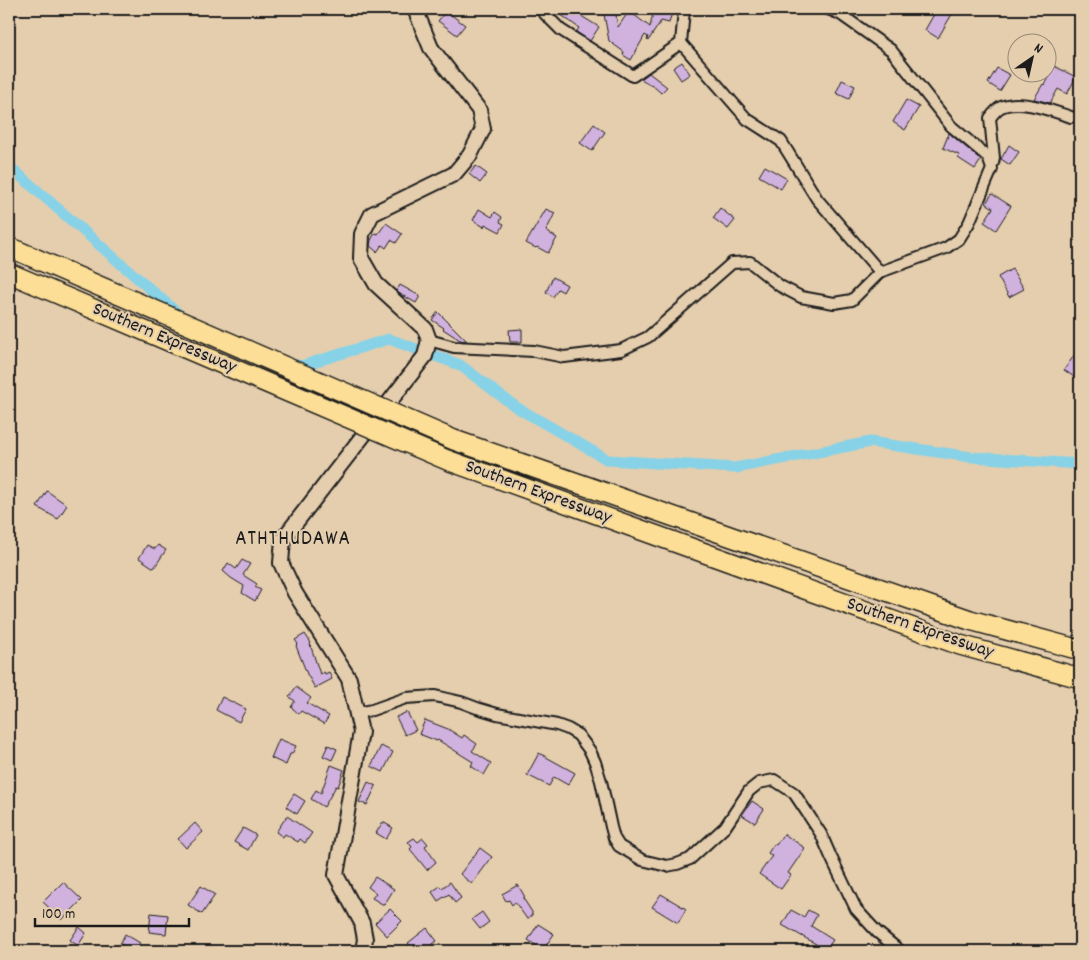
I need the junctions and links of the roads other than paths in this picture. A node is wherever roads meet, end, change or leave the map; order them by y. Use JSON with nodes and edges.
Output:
{"nodes":[{"id":1,"x":415,"y":9,"type":"edge"},
{"id":2,"x":540,"y":9,"type":"edge"},
{"id":3,"x":684,"y":9,"type":"edge"},
{"id":4,"x":828,"y":9,"type":"edge"},
{"id":5,"x":681,"y":43,"type":"junction"},
{"id":6,"x":1071,"y":117,"type":"dead end"},
{"id":7,"x":992,"y":169,"type":"junction"},
{"id":8,"x":9,"y":247,"type":"edge"},
{"id":9,"x":880,"y":272,"type":"junction"},
{"id":10,"x":9,"y":273,"type":"edge"},
{"id":11,"x":428,"y":346,"type":"junction"},
{"id":12,"x":1080,"y":650,"type":"edge"},
{"id":13,"x":1080,"y":678,"type":"edge"},
{"id":14,"x":356,"y":713,"type":"junction"},
{"id":15,"x":363,"y":951,"type":"edge"},
{"id":16,"x":900,"y":951,"type":"edge"}],
"edges":[{"from":1,"to":11,"type":"street"},
{"from":2,"to":5,"type":"street"},
{"from":3,"to":5,"type":"street"},
{"from":4,"to":7,"type":"street"},
{"from":5,"to":9,"type":"street"},
{"from":6,"to":7,"type":"street"},
{"from":7,"to":9,"type":"street"},
{"from":8,"to":12,"type":"highway","name":"Southern Expressway","bridge":true},
{"from":9,"to":11,"type":"street"},
{"from":10,"to":13,"type":"highway","name":"Southern Expressway","bridge":true},
{"from":11,"to":14,"type":"street"},
{"from":14,"to":15,"type":"street"},
{"from":14,"to":16,"type":"street"}]}
